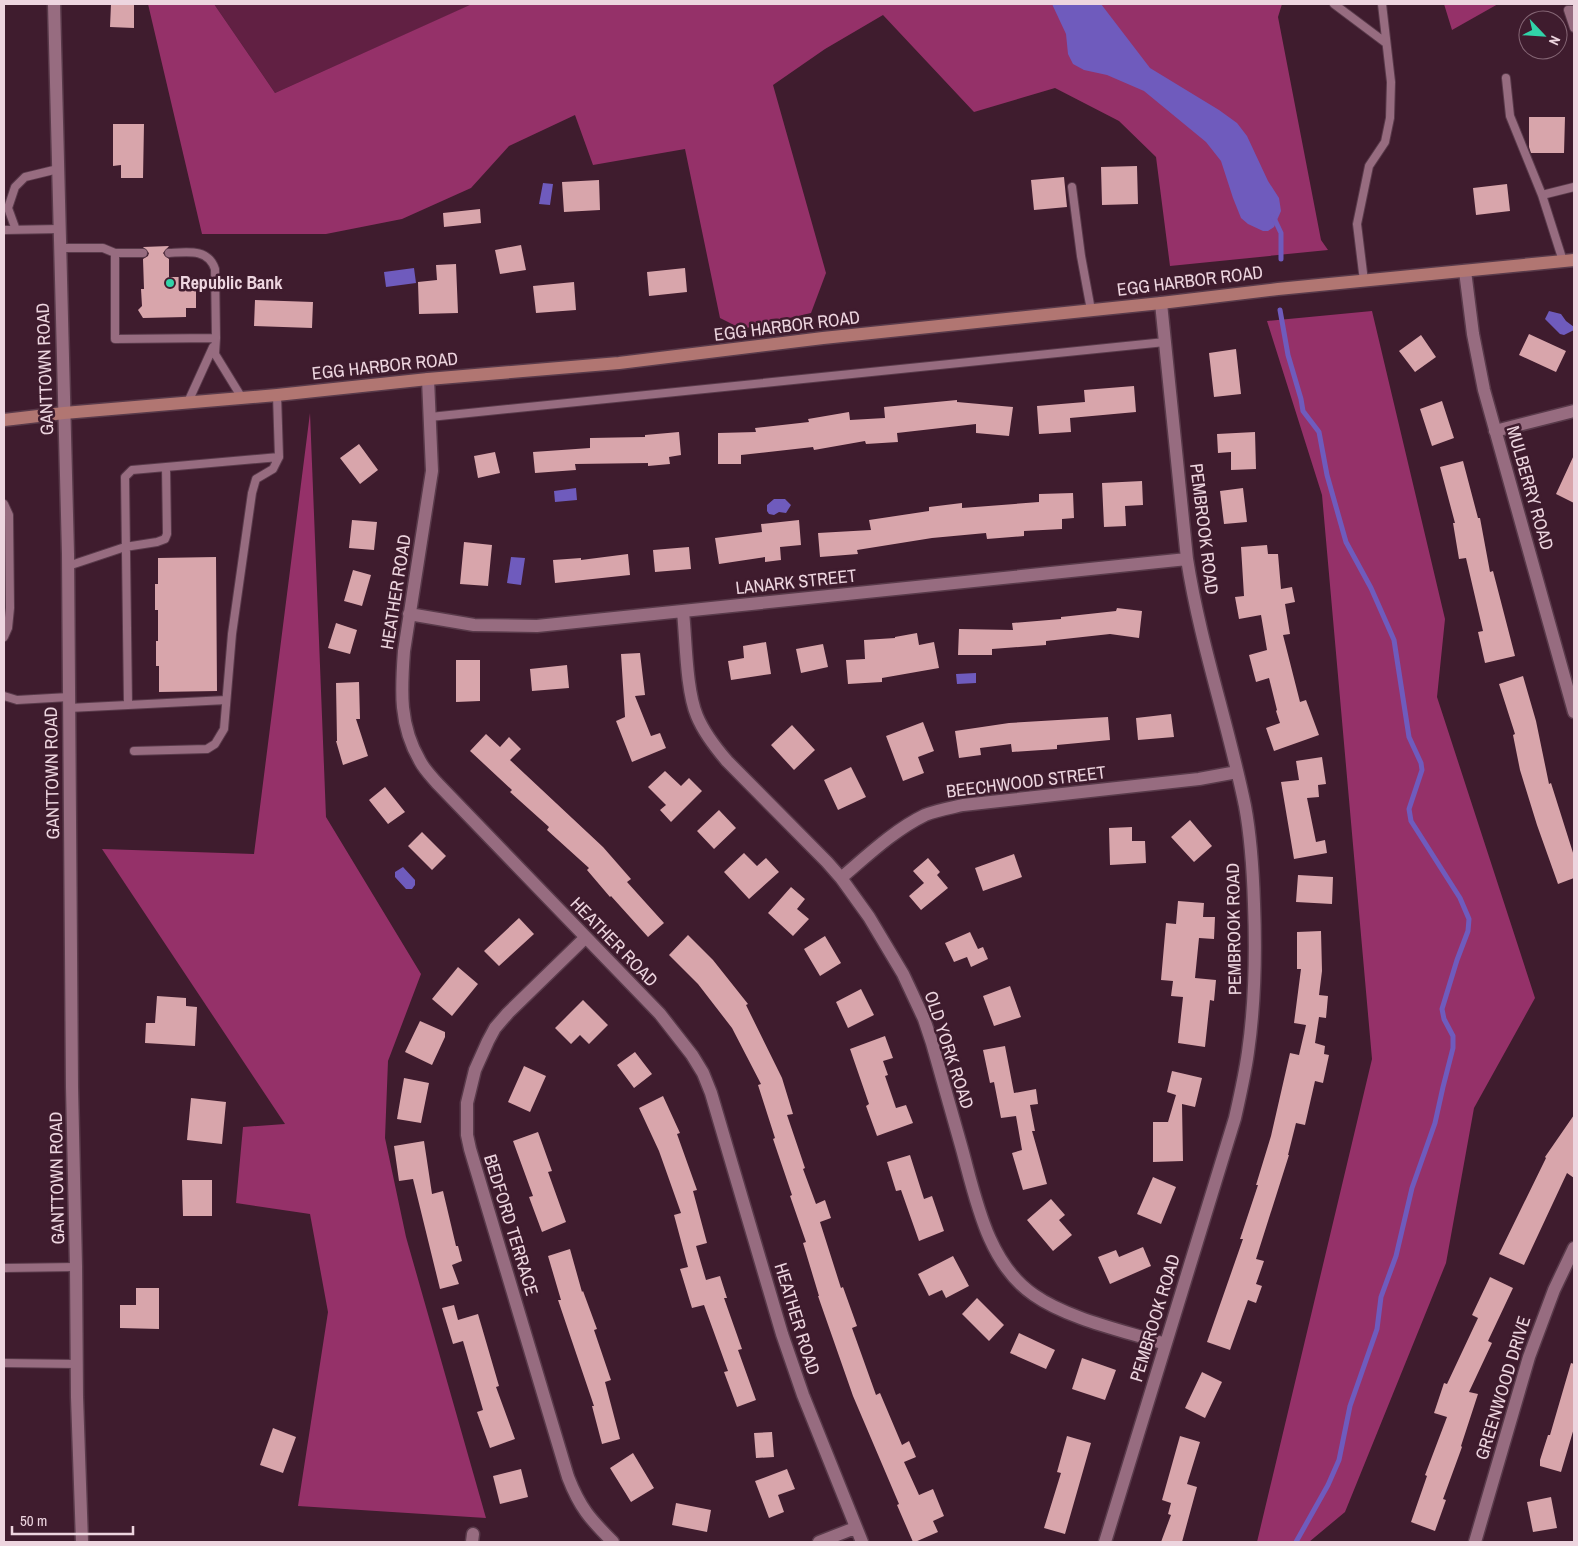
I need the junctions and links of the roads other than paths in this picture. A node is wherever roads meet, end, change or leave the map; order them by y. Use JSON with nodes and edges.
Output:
{"nodes":[{"id":1,"x":54,"y":4,"type":"edge"},
{"id":2,"x":1334,"y":4,"type":"edge"},
{"id":3,"x":1382,"y":4,"type":"edge"},
{"id":4,"x":1574,"y":10,"type":"edge"},
{"id":5,"x":1574,"y":28,"type":"edge"},
{"id":6,"x":1386,"y":43,"type":"junction"},
{"id":7,"x":1506,"y":78,"type":"dead end"},
{"id":8,"x":58,"y":169,"type":"junction"},
{"id":9,"x":1072,"y":186,"type":"dead end"},
{"id":10,"x":1574,"y":187,"type":"edge"},
{"id":11,"x":1542,"y":195,"type":"junction"},
{"id":12,"x":60,"y":229,"type":"junction"},
{"id":13,"x":4,"y":230,"type":"edge"},
{"id":14,"x":16,"y":230,"type":"junction"},
{"id":15,"x":60,"y":248,"type":"junction"},
{"id":16,"x":115,"y":253,"type":"junction"},
{"id":17,"x":143,"y":253,"type":"dead end"},
{"id":18,"x":169,"y":253,"type":"dead end"},
{"id":19,"x":1569,"y":261,"type":"edge"},
{"id":20,"x":1465,"y":271,"type":"junction"},
{"id":21,"x":1364,"y":280,"type":"junction"},
{"id":22,"x":1161,"y":303,"type":"junction"},
{"id":23,"x":1091,"y":310,"type":"junction"},
{"id":24,"x":216,"y":338,"type":"junction"},
{"id":25,"x":1164,"y":342,"type":"junction"},
{"id":26,"x":428,"y":378,"type":"junction"},
{"id":27,"x":277,"y":394,"type":"junction"},
{"id":28,"x":242,"y":398,"type":"junction"},
{"id":29,"x":188,"y":402,"type":"junction"},
{"id":30,"x":1574,"y":412,"type":"edge"},
{"id":31,"x":64,"y":413,"type":"junction"},
{"id":32,"x":430,"y":417,"type":"junction"},
{"id":33,"x":4,"y":420,"type":"edge"},
{"id":34,"x":1495,"y":431,"type":"junction"},
{"id":35,"x":279,"y":457,"type":"junction"},
{"id":36,"x":166,"y":467,"type":"junction"},
{"id":37,"x":4,"y":504,"type":"edge"},
{"id":38,"x":125,"y":547,"type":"junction"},
{"id":39,"x":1187,"y":560,"type":"junction"},
{"id":40,"x":68,"y":566,"type":"junction"},
{"id":41,"x":683,"y":612,"type":"junction"},
{"id":42,"x":409,"y":614,"type":"junction"},
{"id":43,"x":4,"y":637,"type":"edge"},
{"id":44,"x":4,"y":696,"type":"edge"},
{"id":45,"x":226,"y":700,"type":"junction"},
{"id":46,"x":69,"y":703,"type":"junction"},
{"id":47,"x":128,"y":704,"type":"junction"},
{"id":48,"x":1574,"y":712,"type":"edge"},
{"id":49,"x":134,"y":750,"type":"dead end"},
{"id":50,"x":1237,"y":772,"type":"junction"},
{"id":51,"x":840,"y":878,"type":"junction"},
{"id":52,"x":586,"y":938,"type":"junction"},
{"id":53,"x":1574,"y":1248,"type":"edge"},
{"id":54,"x":76,"y":1267,"type":"junction"},
{"id":55,"x":4,"y":1268,"type":"edge"},
{"id":56,"x":1165,"y":1344,"type":"junction"},
{"id":57,"x":4,"y":1363,"type":"edge"},
{"id":58,"x":77,"y":1364,"type":"junction"},
{"id":59,"x":855,"y":1528,"type":"junction"},
{"id":60,"x":82,"y":1542,"type":"edge"},
{"id":61,"x":613,"y":1542,"type":"edge"},
{"id":62,"x":819,"y":1542,"type":"edge"},
{"id":63,"x":862,"y":1542,"type":"edge"},
{"id":64,"x":1105,"y":1542,"type":"edge"},
{"id":65,"x":1474,"y":1542,"type":"edge"}],
"edges":[{"from":1,"to":8,"type":"street","name":"GANTTOWN ROAD"},
{"from":2,"to":6,"type":"lane"},
{"from":3,"to":6,"type":"lane"},
{"from":4,"to":5,"type":"lane"},
{"from":6,"to":21,"type":"lane"},
{"from":7,"to":11,"type":"lane"},
{"from":8,"to":12,"type":"street","name":"GANTTOWN ROAD"},
{"from":8,"to":14,"type":"lane"},
{"from":9,"to":23,"type":"lane"},
{"from":10,"to":11,"type":"lane"},
{"from":11,"to":19,"type":"lane"},
{"from":12,"to":14,"type":"lane"},
{"from":12,"to":15,"type":"street","name":"GANTTOWN ROAD"},
{"from":13,"to":14,"type":"lane"},
{"from":15,"to":16,"type":"lane"},
{"from":15,"to":31,"type":"street","name":"GANTTOWN ROAD"},
{"from":16,"to":17,"type":"lane"},
{"from":16,"to":24,"type":"lane"},
{"from":18,"to":24,"type":"lane"},
{"from":19,"to":20,"type":"main road","name":"EGG HARBOR ROAD"},
{"from":20,"to":21,"type":"main road","name":"EGG HARBOR ROAD"},
{"from":20,"to":34,"type":"street","name":"MULBERRY ROAD"},
{"from":21,"to":22,"type":"main road","name":"EGG HARBOR ROAD"},
{"from":22,"to":23,"type":"main road","name":"EGG HARBOR ROAD"},
{"from":22,"to":25,"type":"street","name":"PEMBROOK ROAD"},
{"from":23,"to":26,"type":"main road","name":"EGG HARBOR ROAD"},
{"from":24,"to":28,"type":"lane"},
{"from":24,"to":29,"type":"lane"},
{"from":25,"to":32,"type":"lane"},
{"from":25,"to":39,"type":"street","name":"PEMBROOK ROAD"},
{"from":26,"to":27,"type":"main road","name":"EGG HARBOR ROAD"},
{"from":26,"to":32,"type":"street","name":"HEATHER ROAD"},
{"from":27,"to":28,"type":"main road","name":"EGG HARBOR ROAD"},
{"from":27,"to":35,"type":"lane"},
{"from":28,"to":29,"type":"main road","name":"EGG HARBOR ROAD"},
{"from":29,"to":31,"type":"main road","name":"EGG HARBOR ROAD"},
{"from":30,"to":34,"type":"street"},
{"from":31,"to":33,"type":"main road","name":"EGG HARBOR ROAD"},
{"from":31,"to":40,"type":"street","name":"GANTTOWN ROAD"},
{"from":32,"to":42,"type":"street","name":"HEATHER ROAD"},
{"from":34,"to":48,"type":"street","name":"MULBERRY ROAD"},
{"from":35,"to":36,"type":"lane"},
{"from":35,"to":45,"type":"lane"},
{"from":36,"to":38,"type":"lane"},
{"from":36,"to":38,"type":"lane"},
{"from":37,"to":43,"type":"lane"},
{"from":38,"to":40,"type":"lane"},
{"from":38,"to":47,"type":"lane"},
{"from":39,"to":41,"type":"street","name":"LANARK STREET"},
{"from":39,"to":50,"type":"street","name":"PEMBROOK ROAD"},
{"from":40,"to":46,"type":"street","name":"GANTTOWN ROAD"},
{"from":41,"to":42,"type":"street","name":"LANARK STREET"},
{"from":41,"to":51,"type":"street","name":"OLD YORK ROAD"},
{"from":42,"to":52,"type":"street","name":"HEATHER ROAD"},
{"from":44,"to":46,"type":"lane"},
{"from":45,"to":47,"type":"lane"},
{"from":45,"to":49,"type":"lane"},
{"from":46,"to":47,"type":"lane"},
{"from":46,"to":54,"type":"street","name":"GANTTOWN ROAD"},
{"from":50,"to":51,"type":"street","name":"BEECHWOOD STREET"},
{"from":50,"to":56,"type":"street","name":"PEMBROOK ROAD"},
{"from":51,"to":56,"type":"street","name":"OLD YORK ROAD"},
{"from":52,"to":59,"type":"street","name":"HEATHER ROAD"},
{"from":52,"to":61,"type":"street","name":"BEDFORD TERRACE"},
{"from":53,"to":65,"type":"street","name":"GREENWOOD DRIVE"},
{"from":54,"to":55,"type":"lane"},
{"from":54,"to":58,"type":"street","name":"GANTTOWN ROAD"},
{"from":56,"to":64,"type":"street","name":"PEMBROOK ROAD"},
{"from":57,"to":58,"type":"lane"},
{"from":58,"to":60,"type":"street","name":"GANTTOWN ROAD"},
{"from":59,"to":62,"type":"street"},
{"from":59,"to":63,"type":"street","name":"HEATHER ROAD"}]}
